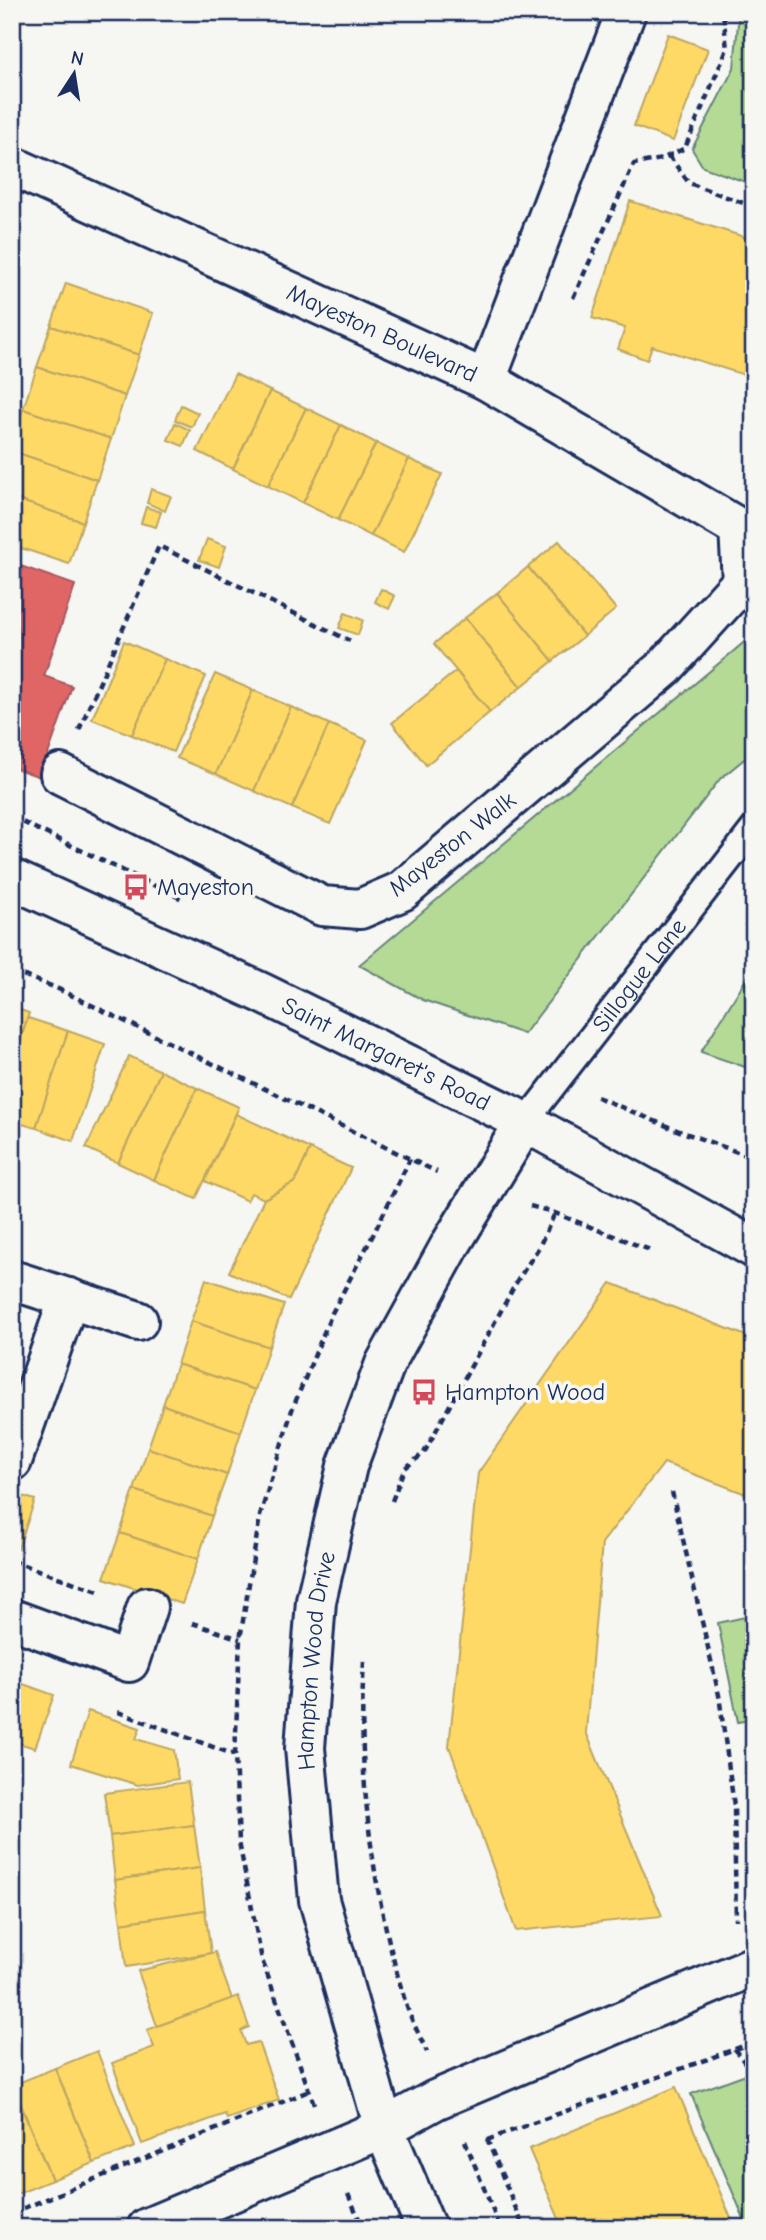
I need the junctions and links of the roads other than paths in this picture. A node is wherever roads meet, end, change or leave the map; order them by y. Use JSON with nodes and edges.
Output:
{"nodes":[{"id":1,"x":626,"y":12,"type":"edge"},
{"id":2,"x":12,"y":166,"type":"edge"},
{"id":3,"x":486,"y":380,"type":"junction"},
{"id":4,"x":739,"y":528,"type":"joint"},
{"id":5,"x":60,"y":774,"type":"road end"},
{"id":6,"x":754,"y":828,"type":"edge"},
{"id":7,"x":12,"y":879,"type":"edge"},
{"id":8,"x":525,"y":1122,"type":"junction"},
{"id":9,"x":753,"y":1247,"type":"edge"},
{"id":10,"x":12,"y":1280,"type":"edge"},
{"id":11,"x":69,"y":1298,"type":"junction"},
{"id":12,"x":138,"y":1321,"type":"dead end"},
{"id":13,"x":12,"y":1461,"type":"edge"},
{"id":14,"x":147,"y":1607,"type":"dead end"},
{"id":15,"x":12,"y":1619,"type":"edge"},
{"id":16,"x":754,"y":1966,"type":"edge"},
{"id":17,"x":384,"y":2128,"type":"junction"},
{"id":18,"x":147,"y":2228,"type":"edge"},
{"id":19,"x":426,"y":2228,"type":"edge"}],
"edges":[{"from":1,"to":3,"type":"street"},
{"from":2,"to":3,"type":"street","name":"Mayeston Boulevard"},
{"from":3,"to":4,"type":"street","name":"Mayeston Boulevard"},
{"from":4,"to":5,"type":"street","name":"Mayeston Walk"},
{"from":6,"to":8,"type":"lane","name":"Sillogue Lane"},
{"from":7,"to":8,"type":"street","name":"Saint Margaret's Road"},
{"from":8,"to":9,"type":"street","name":"Saint Margaret's Road"},
{"from":8,"to":17,"type":"street","name":"Hampton Wood Drive"},
{"from":10,"to":11,"type":"street"},
{"from":11,"to":12,"type":"street"},
{"from":11,"to":13,"type":"street"},
{"from":14,"to":15,"type":"street"},
{"from":16,"to":17,"type":"street"},
{"from":17,"to":18,"type":"street"},
{"from":17,"to":19,"type":"street","name":"Hampton Wood Drive"}]}
